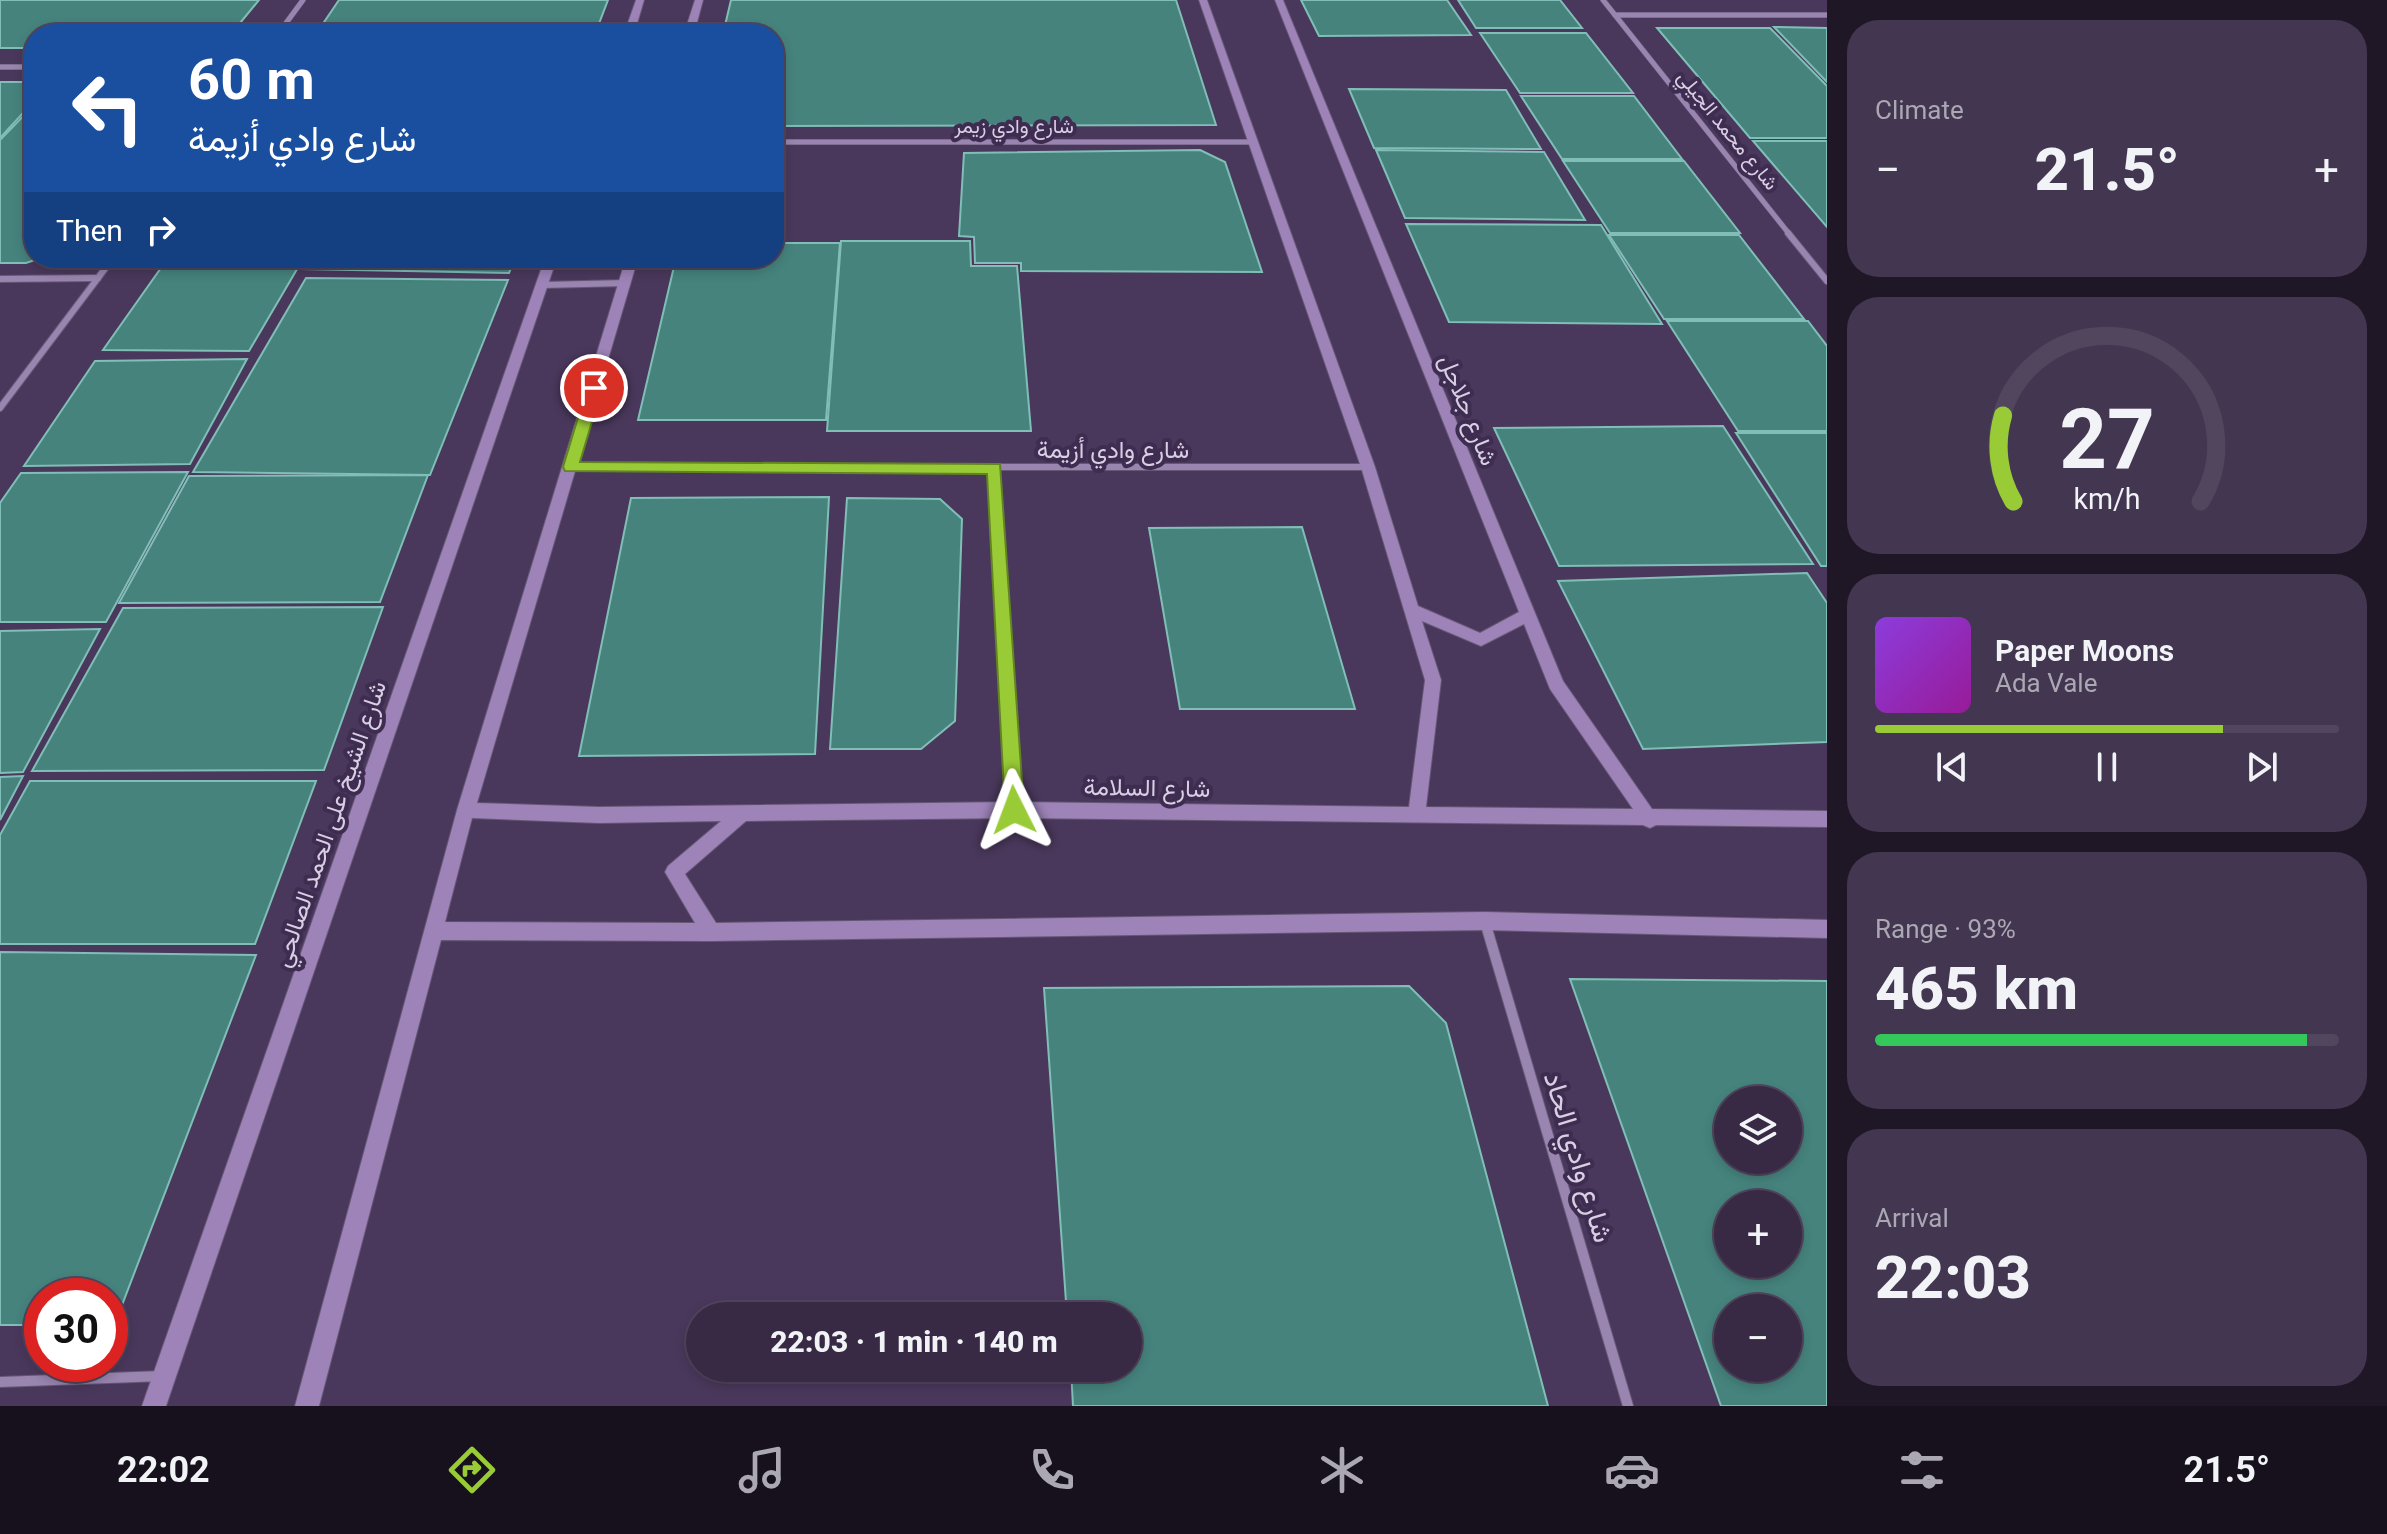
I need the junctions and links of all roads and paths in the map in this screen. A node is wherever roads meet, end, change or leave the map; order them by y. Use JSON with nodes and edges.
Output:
{"nodes":[{"id":1,"x":303,"y":0,"type":"edge"},
{"id":2,"x":640,"y":0,"type":"edge"},
{"id":3,"x":699,"y":0,"type":"edge"},
{"id":4,"x":1203,"y":0,"type":"edge"},
{"id":5,"x":1279,"y":0,"type":"edge"},
{"id":6,"x":1603,"y":0,"type":"edge"},
{"id":7,"x":1615,"y":15,"type":"junction"},
{"id":8,"x":1827,"y":15,"type":"edge"},
{"id":9,"x":285,"y":24,"type":"edge"},
{"id":10,"x":632,"y":24,"type":"edge"},
{"id":11,"x":692,"y":24,"type":"edge"},
{"id":12,"x":0,"y":67,"type":"edge"},
{"id":13,"x":24,"y":67,"type":"edge"},
{"id":14,"x":784,"y":142,"type":"edge"},
{"id":15,"x":1253,"y":142,"type":"junction"},
{"id":16,"x":106,"y":268,"type":"edge"},
{"id":17,"x":548,"y":268,"type":"edge"},
{"id":18,"x":630,"y":268,"type":"edge"},
{"id":19,"x":98,"y":278,"type":"junction"},
{"id":20,"x":0,"y":279,"type":"edge"},
{"id":21,"x":1827,"y":281,"type":"edge"},
{"id":22,"x":626,"y":283,"type":"junction"},
{"id":23,"x":542,"y":285,"type":"junction"},
{"id":24,"x":0,"y":408,"type":"edge"},
{"id":25,"x":571,"y":467,"type":"junction"},
{"id":26,"x":1368,"y":467,"type":"junction"},
{"id":27,"x":995,"y":468,"type":"junction"},
{"id":28,"x":1413,"y":610,"type":"junction"},
{"id":29,"x":1527,"y":615,"type":"junction"},
{"id":30,"x":466,"y":810,"type":"junction"},
{"id":31,"x":1014,"y":810,"type":"junction"},
{"id":32,"x":742,"y":814,"type":"junction"},
{"id":33,"x":1417,"y":814,"type":"junction"},
{"id":34,"x":1827,"y":819,"type":"edge"},
{"id":35,"x":1650,"y":820,"type":"junction"},
{"id":36,"x":1484,"y":921,"type":"junction"},
{"id":37,"x":1827,"y":929,"type":"edge"},
{"id":38,"x":434,"y":931,"type":"junction"},
{"id":39,"x":711,"y":932,"type":"junction"},
{"id":40,"x":164,"y":1376,"type":"junction"},
{"id":41,"x":0,"y":1382,"type":"edge"},
{"id":42,"x":154,"y":1406,"type":"edge"},
{"id":43,"x":307,"y":1406,"type":"edge"},
{"id":44,"x":1628,"y":1406,"type":"edge"}],
"edges":[{"from":1,"to":9,"type":"street"},
{"from":2,"to":10,"type":"street"},
{"from":3,"to":11,"type":"street"},
{"from":4,"to":15,"type":"street"},
{"from":5,"to":29,"type":"street","name":"شارع جلاجل"},
{"from":6,"to":7,"type":"street","name":"شارع محمد الجيلي"},
{"from":7,"to":8,"type":"street"},
{"from":7,"to":21,"type":"street","name":"شارع محمد الجيلي"},
{"from":12,"to":13,"type":"street"},
{"from":14,"to":15,"type":"street","name":"شارع وادي زيمر"},
{"from":15,"to":26,"type":"street"},
{"from":16,"to":19,"type":"street"},
{"from":17,"to":23,"type":"street","name":"شارع الشيخ على الحمد الصالحي"},
{"from":18,"to":22,"type":"street"},
{"from":19,"to":20,"type":"street"},
{"from":19,"to":24,"type":"street"},
{"from":22,"to":23,"type":"street"},
{"from":22,"to":25,"type":"street"},
{"from":23,"to":40,"type":"street","name":"شارع الشيخ على الحمد الصالحي"},
{"from":25,"to":27,"type":"street","name":"شارع وادي أزيمة"},
{"from":25,"to":30,"type":"street"},
{"from":26,"to":27,"type":"street","name":"شارع وادي أزيمة"},
{"from":26,"to":28,"type":"street"},
{"from":27,"to":31,"type":"street"},
{"from":28,"to":29,"type":"street"},
{"from":28,"to":33,"type":"street"},
{"from":29,"to":35,"type":"street","name":"شارع جلاجل"},
{"from":30,"to":32,"type":"street","name":"شارع السلامة"},
{"from":30,"to":38,"type":"street"},
{"from":31,"to":32,"type":"street","name":"شارع السلامة"},
{"from":31,"to":33,"type":"street","name":"شارع السلامة"},
{"from":32,"to":39,"type":"street"},
{"from":33,"to":35,"type":"street","name":"شارع السلامة"},
{"from":34,"to":35,"type":"street","name":"شارع السلامة"},
{"from":36,"to":37,"type":"street"},
{"from":36,"to":39,"type":"street"},
{"from":36,"to":44,"type":"street","name":"شارع وادي الحاد"},
{"from":38,"to":39,"type":"street"},
{"from":38,"to":43,"type":"street"},
{"from":40,"to":41,"type":"street"},
{"from":40,"to":42,"type":"street","name":"شارع الشيخ على الحمد الصالحي"}]}
